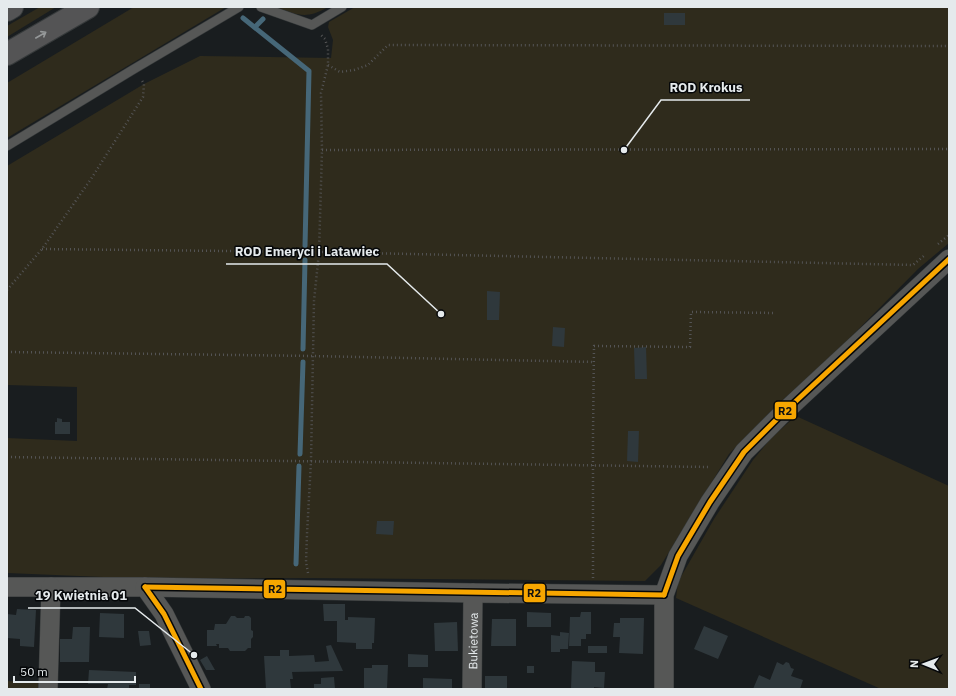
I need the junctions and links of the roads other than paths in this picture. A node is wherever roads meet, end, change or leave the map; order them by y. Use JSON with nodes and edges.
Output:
{"nodes":[{"id":1,"x":12,"y":7,"type":"edge"},
{"id":2,"x":88,"y":7,"type":"edge"},
{"id":3,"x":239,"y":7,"type":"edge"},
{"id":4,"x":261,"y":7,"type":"edge"},
{"id":5,"x":342,"y":7,"type":"edge"},
{"id":6,"x":7,"y":10,"type":"edge"},
{"id":7,"x":7,"y":54,"type":"edge"},
{"id":8,"x":7,"y":146,"type":"edge"},
{"id":9,"x":949,"y":259,"type":"edge"},
{"id":10,"x":7,"y":587,"type":"edge"},
{"id":11,"x":51,"y":587,"type":"junction"},
{"id":12,"x":145,"y":587,"type":"junction"},
{"id":13,"x":474,"y":593,"type":"junction"},
{"id":14,"x":664,"y":595,"type":"junction"},
{"id":15,"x":48,"y":689,"type":"edge"},
{"id":16,"x":201,"y":689,"type":"edge"},
{"id":17,"x":472,"y":689,"type":"edge"},
{"id":18,"x":664,"y":689,"type":"edge"}],
"edges":[{"from":1,"to":6,"type":"highway"},
{"from":7,"to":2,"type":"highway","one_way":true},
{"from":3,"to":8,"type":"lane"},
{"from":4,"to":5,"type":"lane"},
{"from":9,"to":14,"type":"street"},
{"from":10,"to":11,"type":"street"},
{"from":11,"to":12,"type":"street"},
{"from":11,"to":15,"type":"street"},
{"from":12,"to":13,"type":"street"},
{"from":12,"to":16,"type":"street"},
{"from":13,"to":14,"type":"street"},
{"from":13,"to":17,"type":"street","name":"Bukietowa"},
{"from":14,"to":18,"type":"street"}]}
